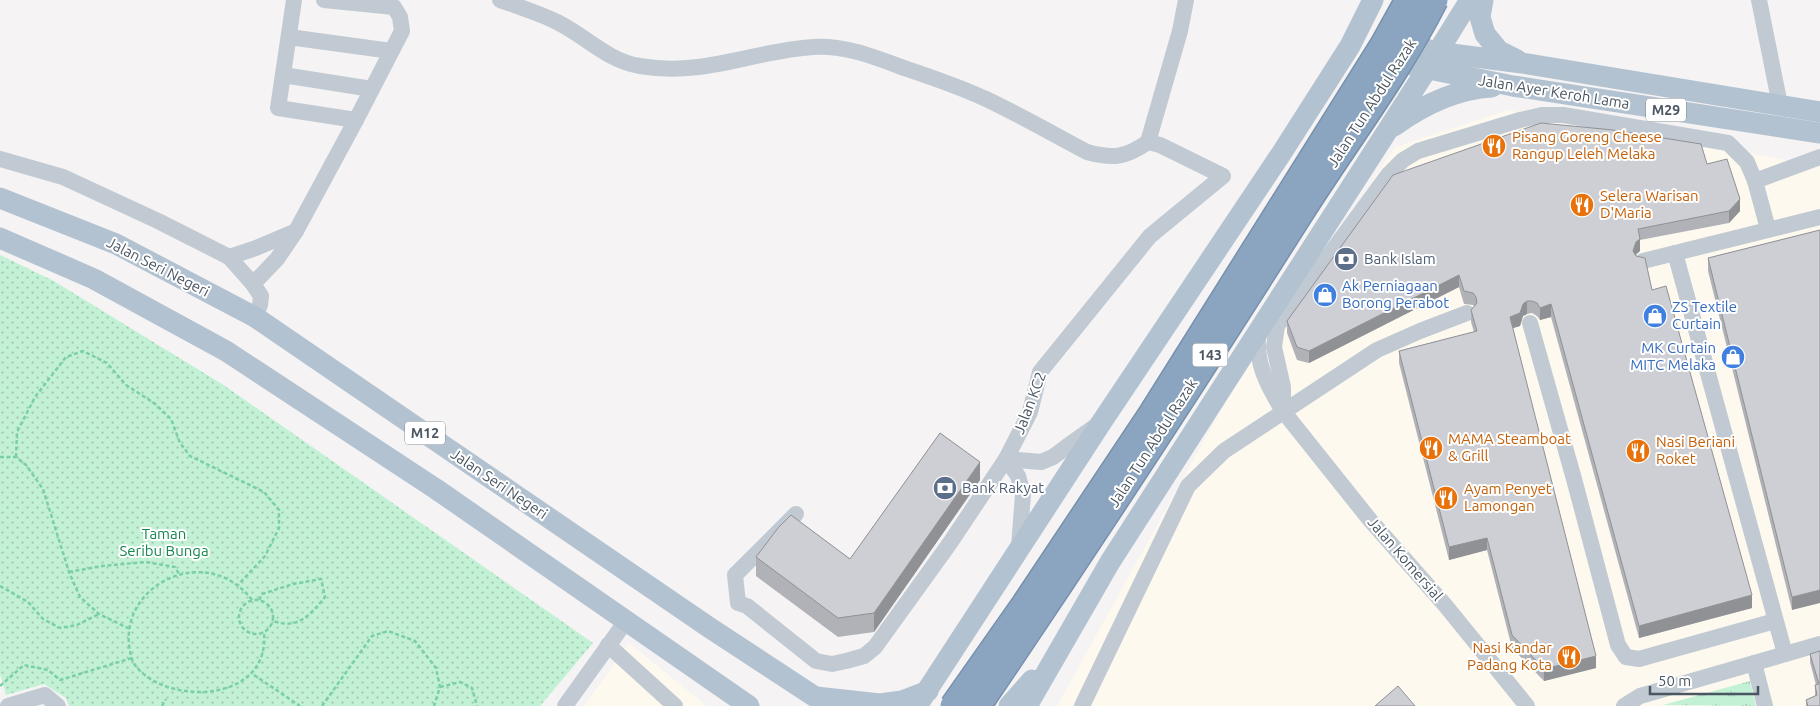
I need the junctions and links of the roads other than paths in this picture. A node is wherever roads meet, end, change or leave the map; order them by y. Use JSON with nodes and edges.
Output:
{"nodes":[{"id":1,"x":294,"y":0,"type":"edge"},
{"id":2,"x":324,"y":0,"type":"edge"},
{"id":3,"x":500,"y":0,"type":"edge"},
{"id":4,"x":1186,"y":0,"type":"edge"},
{"id":5,"x":1373,"y":0,"type":"edge"},
{"id":6,"x":1408,"y":0,"type":"edge"},
{"id":7,"x":1435,"y":0,"type":"edge"},
{"id":8,"x":1470,"y":0,"type":"edge"},
{"id":9,"x":1483,"y":0,"type":"edge"},
{"id":10,"x":1759,"y":0,"type":"edge"},
{"id":11,"x":288,"y":37,"type":"junction"},
{"id":12,"x":1354,"y":37,"type":"junction"},
{"id":13,"x":392,"y":51,"type":"junction"},
{"id":14,"x":1432,"y":61,"type":"junction"},
{"id":15,"x":1522,"y":63,"type":"junction"},
{"id":16,"x":283,"y":76,"type":"junction"},
{"id":17,"x":1513,"y":86,"type":"junction"},
{"id":18,"x":372,"y":89,"type":"junction"},
{"id":19,"x":1780,"y":105,"type":"junction"},
{"id":20,"x":1820,"y":112,"type":"edge"},
{"id":21,"x":356,"y":120,"type":"junction"},
{"id":22,"x":1386,"y":132,"type":"junction"},
{"id":23,"x":1820,"y":134,"type":"edge"},
{"id":24,"x":1148,"y":142,"type":"junction"},
{"id":25,"x":1281,"y":154,"type":"junction"},
{"id":26,"x":1820,"y":157,"type":"edge"},
{"id":27,"x":0,"y":159,"type":"edge"},
{"id":28,"x":1355,"y":180,"type":"junction"},
{"id":29,"x":1755,"y":181,"type":"junction"},
{"id":30,"x":0,"y":198,"type":"edge"},
{"id":31,"x":1820,"y":217,"type":"edge"},
{"id":32,"x":1768,"y":229,"type":"junction"},
{"id":33,"x":296,"y":231,"type":"junction"},
{"id":34,"x":0,"y":238,"type":"edge"},
{"id":35,"x":1675,"y":253,"type":"junction"},
{"id":36,"x":229,"y":257,"type":"junction"},
{"id":37,"x":1642,"y":261,"type":"edge"},
{"id":38,"x":253,"y":284,"type":"junction"},
{"id":39,"x":1467,"y":313,"type":"dead end"},
{"id":40,"x":256,"y":317,"type":"junction"},
{"id":41,"x":1530,"y":323,"type":"dead end"},
{"id":42,"x":1260,"y":327,"type":"junction"},
{"id":43,"x":1283,"y":411,"type":"junction"},
{"id":44,"x":1101,"y":423,"type":"junction"},
{"id":45,"x":1006,"y":459,"type":"junction"},
{"id":46,"x":796,"y":514,"type":"dead end"},
{"id":47,"x":1019,"y":550,"type":"junction"},
{"id":48,"x":984,"y":604,"type":"junction"},
{"id":49,"x":626,"y":621,"type":"junction"},
{"id":50,"x":1775,"y":621,"type":"junction"},
{"id":51,"x":1064,"y":642,"type":"junction"},
{"id":52,"x":1820,"y":644,"type":"edge"},
{"id":53,"x":608,"y":645,"type":"junction"},
{"id":54,"x":1784,"y":654,"type":"junction"},
{"id":55,"x":1754,"y":664,"type":"junction"},
{"id":56,"x":923,"y":698,"type":"edge"},
{"id":57,"x":0,"y":700,"type":"edge"},
{"id":58,"x":1644,"y":701,"type":"edge"},
{"id":59,"x":822,"y":702,"type":"edge"},
{"id":60,"x":2,"y":706,"type":"edge"},
{"id":61,"x":8,"y":706,"type":"edge"},
{"id":62,"x":58,"y":706,"type":"edge"},
{"id":63,"x":565,"y":706,"type":"edge"},
{"id":64,"x":675,"y":706,"type":"edge"},
{"id":65,"x":749,"y":706,"type":"edge"},
{"id":66,"x":953,"y":706,"type":"edge"},
{"id":67,"x":963,"y":706,"type":"edge"},
{"id":68,"x":978,"y":706,"type":"edge"},
{"id":69,"x":1010,"y":706,"type":"edge"},
{"id":70,"x":1027,"y":706,"type":"edge"},
{"id":71,"x":1082,"y":706,"type":"edge"},
{"id":72,"x":1527,"y":706,"type":"edge"},
{"id":73,"x":1624,"y":706,"type":"edge"},
{"id":74,"x":1765,"y":706,"type":"edge"}],
"edges":[{"from":1,"to":11,"type":"street"},
{"from":2,"to":13,"type":"street"},
{"from":3,"to":24,"type":"street"},
{"from":4,"to":24,"type":"street"},
{"from":5,"to":12,"type":"main road"},
{"from":6,"to":66,"type":"highway","name":"Jalan Tun Abdul Razak","number":"143","bridge":true},
{"from":7,"to":68,"type":"highway","name":"Jalan Tun Abdul Razak","number":"143","bridge":true},
{"from":8,"to":14,"type":"main road"},
{"from":9,"to":15,"type":"main road"},
{"from":10,"to":19,"type":"street"},
{"from":11,"to":13,"type":"street"},
{"from":11,"to":16,"type":"street"},
{"from":12,"to":14,"type":"main road","name":"Jalan Ayer Keroh Lama","number":"M29"},
{"from":12,"to":25,"type":"main road"},
{"from":13,"to":18,"type":"street"},
{"from":14,"to":15,"type":"main road","name":"Jalan Ayer Keroh Lama","number":"M29"},
{"from":14,"to":17,"type":"main road","name":"Jalan Ayer Keroh Lama","number":"M29"},
{"from":14,"to":22,"type":"main road"},
{"from":15,"to":19,"type":"main road","name":"Jalan Ayer Keroh Lama","number":"M29"},
{"from":16,"to":18,"type":"street"},
{"from":16,"to":21,"type":"street"},
{"from":17,"to":22,"type":"main road"},
{"from":17,"to":23,"type":"main road","name":"Jalan Ayer Keroh Lama","number":"M29"},
{"from":18,"to":21,"type":"street"},
{"from":19,"to":20,"type":"main road","name":"Jalan Ayer Keroh Lama","number":"M29"},
{"from":21,"to":33,"type":"street"},
{"from":22,"to":28,"type":"main road"},
{"from":24,"to":45,"type":"street","name":"Jalan KC2"},
{"from":25,"to":28,"type":"main road"},
{"from":25,"to":44,"type":"main road"},
{"from":26,"to":29,"type":"street"},
{"from":27,"to":36,"type":"street"},
{"from":28,"to":42,"type":"main road"},
{"from":29,"to":32,"type":"street"},
{"from":29,"to":43,"type":"street"},
{"from":30,"to":40,"type":"main road","name":"Jalan Seri Negeri","number":"M12"},
{"from":31,"to":32,"type":"street"},
{"from":32,"to":35,"type":"street"},
{"from":33,"to":36,"type":"street"},
{"from":33,"to":38,"type":"street"},
{"from":34,"to":49,"type":"main road","number":"M12"},
{"from":35,"to":37,"type":"street"},
{"from":35,"to":50,"type":"street"},
{"from":36,"to":38,"type":"street"},
{"from":38,"to":40,"type":"street"},
{"from":39,"to":43,"type":"street"},
{"from":40,"to":59,"type":"main road","name":"Jalan Seri Negeri","number":"M12"},
{"from":41,"to":50,"type":"street"},
{"from":42,"to":43,"type":"street","name":"Jalan Komersial"},
{"from":42,"to":51,"type":"main road"},
{"from":43,"to":71,"type":"street"},
{"from":43,"to":72,"type":"street","name":"Jalan Komersial"},
{"from":44,"to":45,"type":"street"},
{"from":44,"to":47,"type":"main road"},
{"from":45,"to":46,"type":"street","name":"Jalan KC2"},
{"from":45,"to":47,"type":"street"},
{"from":47,"to":48,"type":"main road"},
{"from":48,"to":56,"type":"main road"},
{"from":48,"to":67,"type":"main road"},
{"from":49,"to":53,"type":"street"},
{"from":49,"to":65,"type":"main road","number":"M12"},
{"from":50,"to":54,"type":"street"},
{"from":51,"to":69,"type":"main road"},
{"from":51,"to":70,"type":"main road"},
{"from":52,"to":54,"type":"street"},
{"from":53,"to":63,"type":"street"},
{"from":53,"to":64,"type":"street"},
{"from":54,"to":55,"type":"street"},
{"from":55,"to":58,"type":"street"},
{"from":55,"to":74,"type":"street"},
{"from":56,"to":59,"type":"main road"},
{"from":57,"to":60,"type":"street"},
{"from":58,"to":73,"type":"street"},
{"from":61,"to":62,"type":"street"}]}
